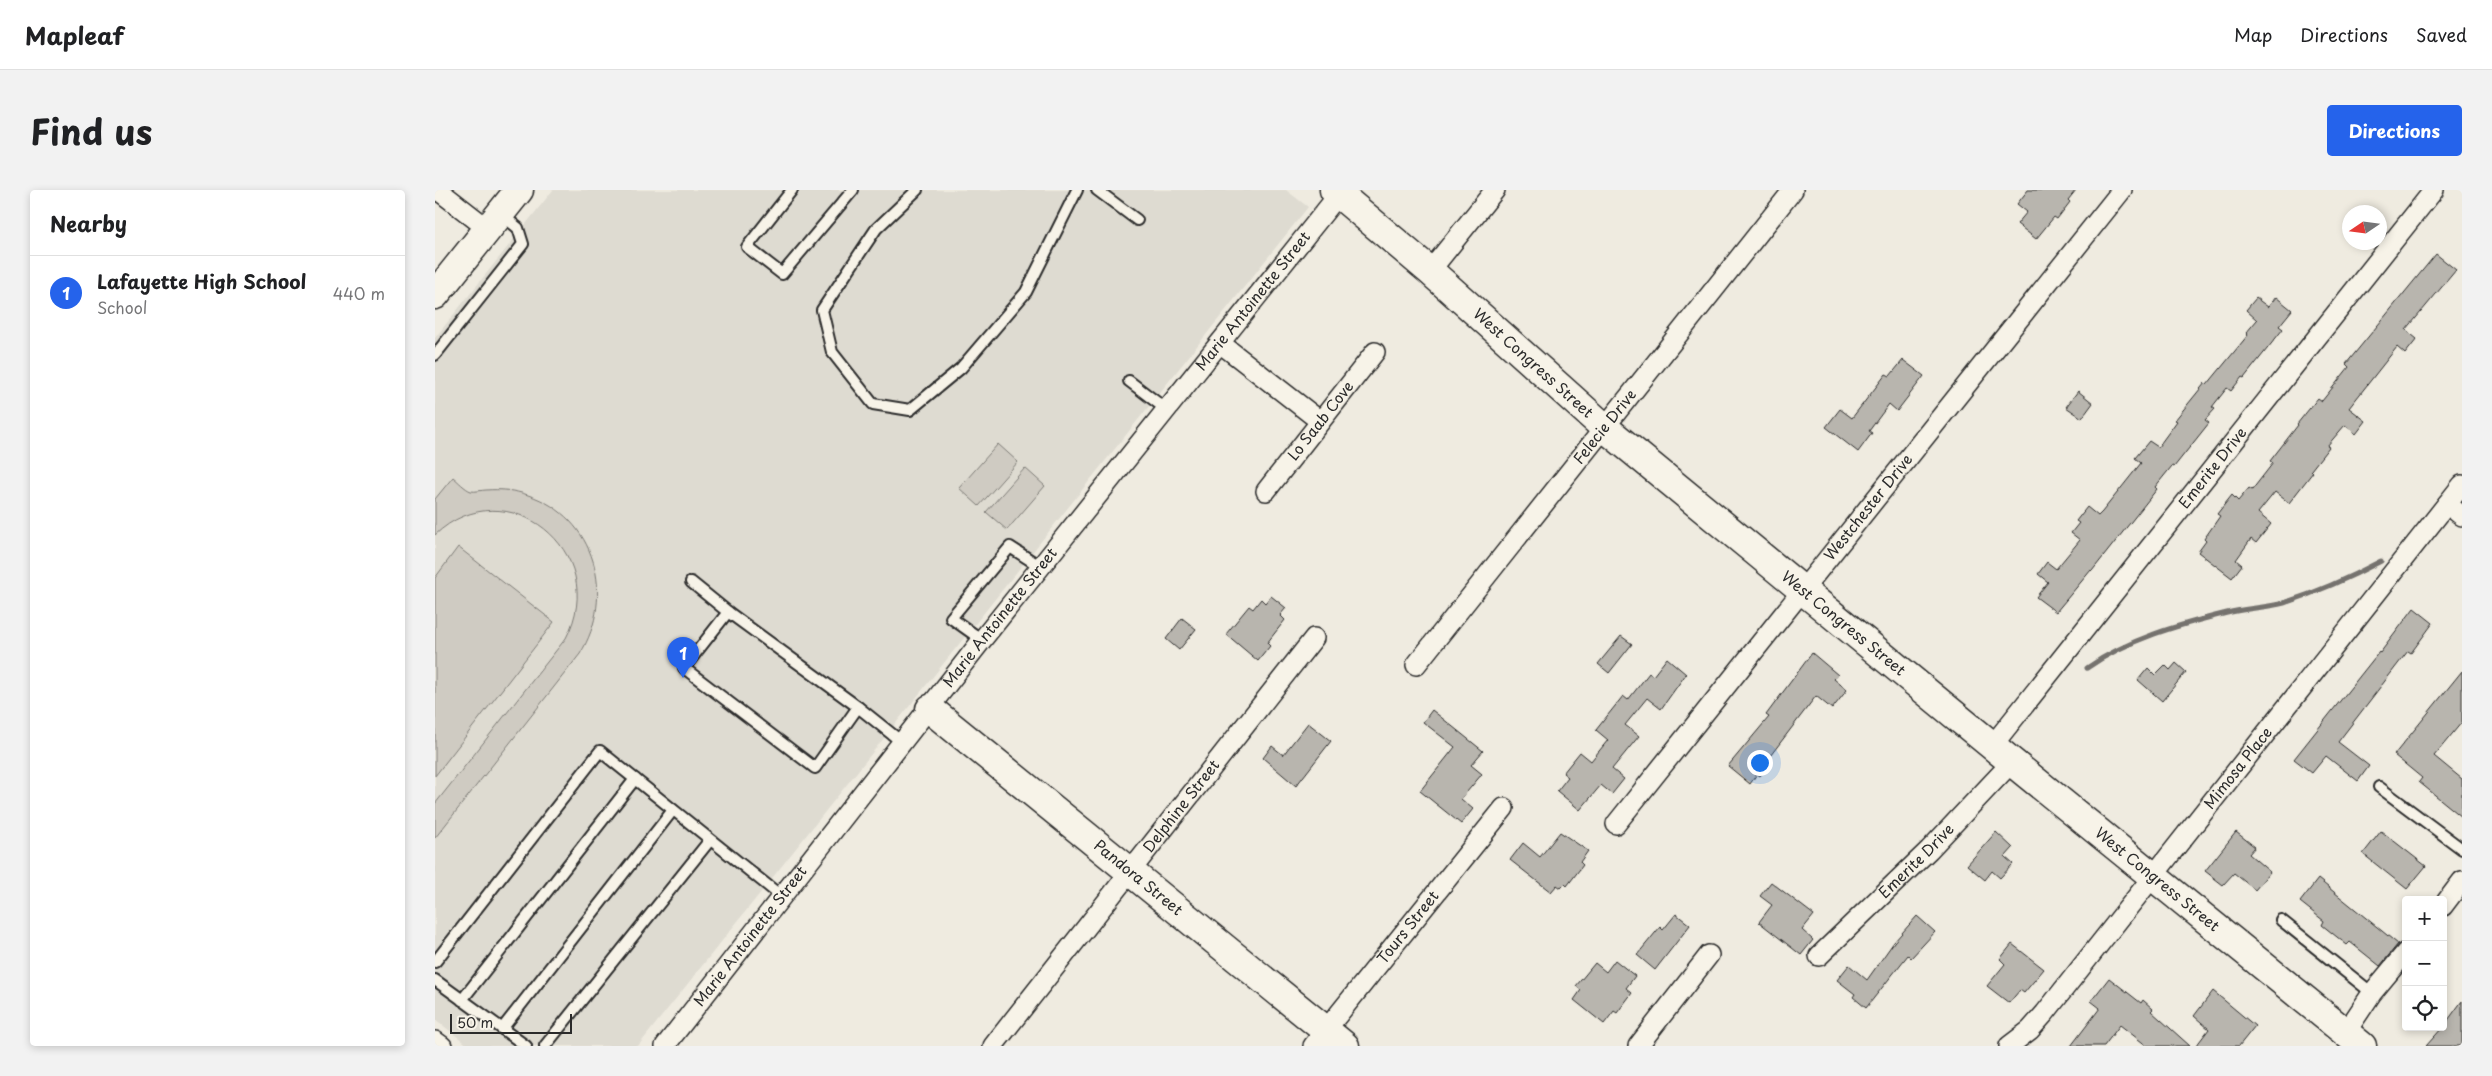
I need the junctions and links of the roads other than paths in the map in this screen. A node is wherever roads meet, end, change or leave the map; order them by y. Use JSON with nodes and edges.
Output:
{"nodes":[{"id":1,"x":438,"y":190,"type":"edge"},
{"id":2,"x":519,"y":190,"type":"edge"},
{"id":3,"x":792,"y":190,"type":"edge"},
{"id":4,"x":853,"y":190,"type":"edge"},
{"id":5,"x":917,"y":190,"type":"edge"},
{"id":6,"x":1077,"y":190,"type":"edge"},
{"id":7,"x":1097,"y":190,"type":"edge"},
{"id":8,"x":1495,"y":190,"type":"edge"},
{"id":9,"x":1793,"y":190,"type":"edge"},
{"id":10,"x":2122,"y":190,"type":"edge"},
{"id":11,"x":2434,"y":190,"type":"edge"},
{"id":12,"x":1336,"y":192,"type":"edge"},
{"id":13,"x":1137,"y":220,"type":"dead end"},
{"id":14,"x":494,"y":221,"type":"junction"},
{"id":15,"x":1430,"y":271,"type":"junction"},
{"id":16,"x":435,"y":295,"type":"edge"},
{"id":17,"x":1220,"y":343,"type":"junction"},
{"id":18,"x":1375,"y":352,"type":"dead end"},
{"id":19,"x":435,"y":355,"type":"edge"},
{"id":20,"x":1129,"y":381,"type":"dead end"},
{"id":21,"x":1167,"y":410,"type":"junction"},
{"id":22,"x":1320,"y":421,"type":"junction"},
{"id":23,"x":1605,"y":428,"type":"junction"},
{"id":24,"x":2462,"y":485,"type":"edge"},
{"id":25,"x":1265,"y":491,"type":"dead end"},
{"id":26,"x":2447,"y":504,"type":"junction"},
{"id":27,"x":2462,"y":516,"type":"edge"},
{"id":28,"x":1041,"y":567,"type":"junction"},
{"id":29,"x":691,"y":582,"type":"dead end"},
{"id":30,"x":1804,"y":591,"type":"junction"},
{"id":31,"x":728,"y":612,"type":"junction"},
{"id":32,"x":1315,"y":638,"type":"dead end"},
{"id":33,"x":982,"y":640,"type":"junction"},
{"id":34,"x":1416,"y":665,"type":"dead end"},
{"id":35,"x":858,"y":707,"type":"junction"},
{"id":36,"x":929,"y":709,"type":"junction"},
{"id":37,"x":903,"y":743,"type":"junction"},
{"id":38,"x":2002,"y":754,"type":"junction"},
{"id":39,"x":635,"y":779,"type":"junction"},
{"id":40,"x":2379,"y":787,"type":"dead end"},
{"id":41,"x":1504,"y":808,"type":"dead end"},
{"id":42,"x":673,"y":810,"type":"junction"},
{"id":43,"x":1616,"y":824,"type":"dead end"},
{"id":44,"x":710,"y":840,"type":"junction"},
{"id":45,"x":2462,"y":849,"type":"edge"},
{"id":46,"x":1130,"y":871,"type":"junction"},
{"id":47,"x":2153,"y":878,"type":"junction"},
{"id":48,"x":2462,"y":881,"type":"edge"},
{"id":49,"x":782,"y":897,"type":"junction"},
{"id":50,"x":2447,"y":901,"type":"edge"},
{"id":51,"x":2281,"y":920,"type":"dead end"},
{"id":52,"x":1709,"y":955,"type":"dead end"},
{"id":53,"x":1819,"y":956,"type":"dead end"},
{"id":54,"x":2402,"y":957,"type":"edge"},
{"id":55,"x":435,"y":962,"type":"edge"},
{"id":56,"x":435,"y":980,"type":"edge"},
{"id":57,"x":2372,"y":993,"type":"junction"},
{"id":58,"x":462,"y":1000,"type":"junction"},
{"id":59,"x":502,"y":1028,"type":"junction"},
{"id":60,"x":2354,"y":1039,"type":"edge"},
{"id":61,"x":435,"y":1041,"type":"edge"},
{"id":62,"x":1328,"y":1041,"type":"edge"},
{"id":63,"x":441,"y":1046,"type":"edge"},
{"id":64,"x":526,"y":1046,"type":"edge"},
{"id":65,"x":545,"y":1046,"type":"edge"},
{"id":66,"x":665,"y":1046,"type":"edge"},
{"id":67,"x":993,"y":1046,"type":"edge"},
{"id":68,"x":1638,"y":1046,"type":"edge"},
{"id":69,"x":2009,"y":1046,"type":"edge"}],
"edges":[{"from":1,"to":14,"type":"street"},
{"from":2,"to":14,"type":"main road"},
{"from":3,"to":4,"type":"lane"},
{"from":5,"to":6,"type":"lane"},
{"from":7,"to":13,"type":"lane"},
{"from":8,"to":15,"type":"street"},
{"from":9,"to":23,"type":"street","name":"Felecie Drive"},
{"from":10,"to":30,"type":"street","name":"Westchester Drive"},
{"from":11,"to":38,"type":"street","name":"Emerite Drive"},
{"from":12,"to":15,"type":"main road","name":"West Congress Street"},
{"from":12,"to":17,"type":"street","name":"Marie Antoinette Street"},
{"from":14,"to":16,"type":"main road"},
{"from":14,"to":19,"type":"lane"},
{"from":15,"to":23,"type":"main road","name":"West Congress Street"},
{"from":17,"to":21,"type":"street","name":"Marie Antoinette Street"},
{"from":17,"to":22,"type":"street"},
{"from":18,"to":22,"type":"street","name":"Lo Saab Cove"},
{"from":20,"to":21,"type":"lane"},
{"from":21,"to":28,"type":"street","name":"Marie Antoinette Street"},
{"from":22,"to":25,"type":"street","name":"Lo Saab Cove"},
{"from":23,"to":30,"type":"main road","name":"West Congress Street"},
{"from":23,"to":34,"type":"street","name":"Felecie Drive"},
{"from":24,"to":26,"type":"street","name":"Mimosa Place"},
{"from":26,"to":27,"type":"street"},
{"from":26,"to":47,"type":"street","name":"Mimosa Place"},
{"from":28,"to":33,"type":"street","name":"Marie Antoinette Street"},
{"from":28,"to":33,"type":"lane"},
{"from":29,"to":31,"type":"lane"},
{"from":30,"to":38,"type":"main road","name":"West Congress Street"},
{"from":30,"to":43,"type":"street","name":"Westchester Drive"},
{"from":31,"to":35,"type":"lane"},
{"from":31,"to":35,"type":"lane"},
{"from":32,"to":46,"type":"street","name":"Delphine Street"},
{"from":33,"to":36,"type":"street","name":"Marie Antoinette Street"},
{"from":35,"to":37,"type":"lane"},
{"from":36,"to":37,"type":"street","name":"Marie Antoinette Street"},
{"from":36,"to":46,"type":"main road","name":"Pandora Street"},
{"from":37,"to":49,"type":"street","name":"Marie Antoinette Street"},
{"from":38,"to":47,"type":"main road","name":"West Congress Street"},
{"from":38,"to":53,"type":"street","name":"Emerite Drive"},
{"from":39,"to":42,"type":"lane"},
{"from":39,"to":55,"type":"lane"},
{"from":39,"to":58,"type":"lane"},
{"from":40,"to":45,"type":"lane"},
{"from":41,"to":62,"type":"street","name":"Tours Street"},
{"from":42,"to":44,"type":"lane"},
{"from":42,"to":59,"type":"lane"},
{"from":44,"to":49,"type":"lane"},
{"from":44,"to":65,"type":"lane"},
{"from":46,"to":62,"type":"main road","name":"Pandora Street"},
{"from":46,"to":67,"type":"street","name":"Delphine Street"},
{"from":47,"to":60,"type":"main road","name":"West Congress Street"},
{"from":47,"to":69,"type":"street","name":"Mimosa Place"},
{"from":48,"to":50,"type":"street"},
{"from":49,"to":66,"type":"street","name":"Marie Antoinette Street"},
{"from":51,"to":57,"type":"lane"},
{"from":52,"to":68,"type":"street"},
{"from":54,"to":57,"type":"street"},
{"from":56,"to":58,"type":"lane"},
{"from":57,"to":60,"type":"street"},
{"from":58,"to":59,"type":"lane"},
{"from":59,"to":64,"type":"lane"},
{"from":61,"to":63,"type":"street"}]}
